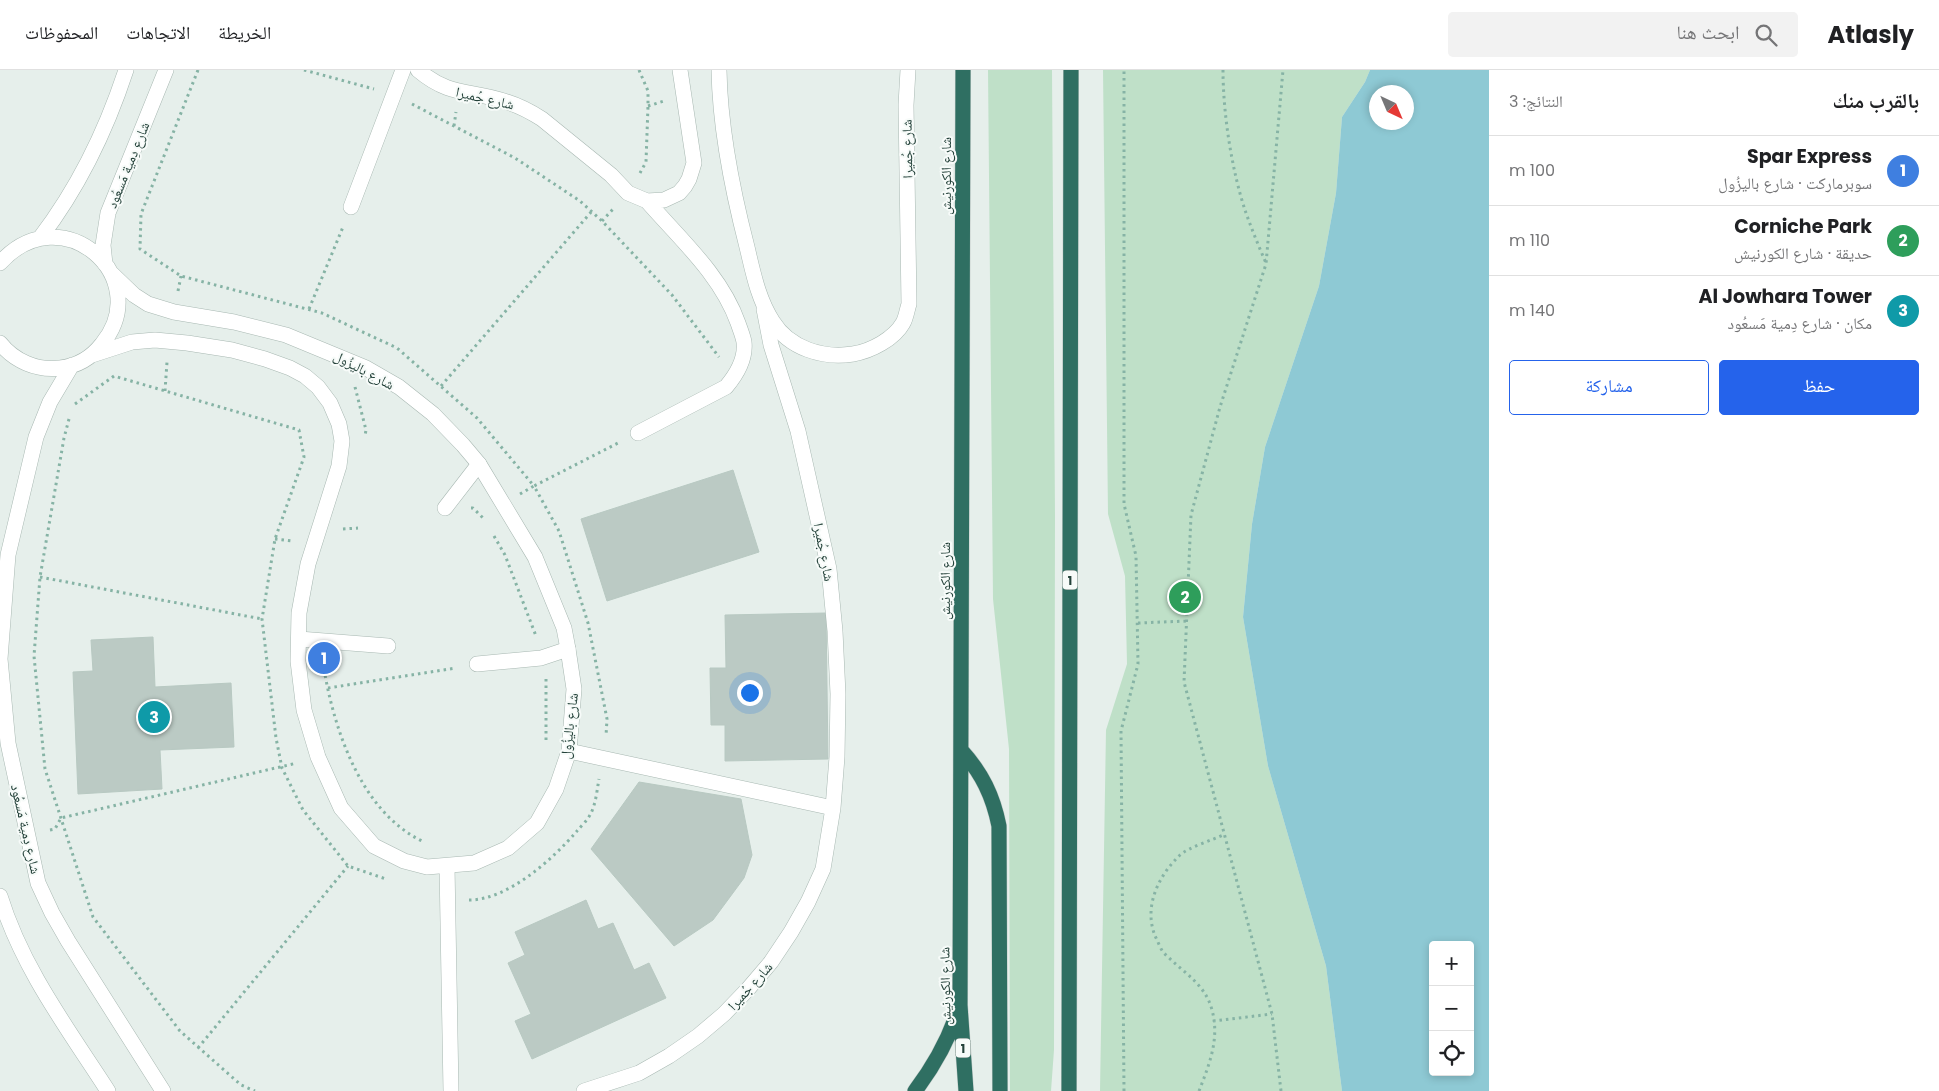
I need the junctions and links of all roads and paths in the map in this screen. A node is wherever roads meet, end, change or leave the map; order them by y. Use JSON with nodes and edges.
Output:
{"nodes":[{"id":1,"x":126,"y":70,"type":"edge"},
{"id":2,"x":166,"y":70,"type":"edge"},
{"id":3,"x":198,"y":70,"type":"edge"},
{"id":4,"x":304,"y":70,"type":"edge"},
{"id":5,"x":403,"y":70,"type":"edge"},
{"id":6,"x":418,"y":70,"type":"edge"},
{"id":7,"x":639,"y":70,"type":"edge"},
{"id":8,"x":680,"y":70,"type":"edge"},
{"id":9,"x":719,"y":70,"type":"edge"},
{"id":10,"x":908,"y":70,"type":"edge"},
{"id":11,"x":963,"y":70,"type":"edge"},
{"id":12,"x":1071,"y":70,"type":"edge"},
{"id":13,"x":1124,"y":70,"type":"edge"},
{"id":14,"x":1223,"y":70,"type":"edge"},
{"id":15,"x":1283,"y":70,"type":"edge"},
{"id":16,"x":393,"y":94,"type":"junction"},
{"id":17,"x":628,"y":193,"type":"junction"},
{"id":18,"x":647,"y":201,"type":"junction"},
{"id":19,"x":351,"y":207,"type":"joint"},
{"id":20,"x":592,"y":211,"type":"junction"},
{"id":21,"x":602,"y":221,"type":"junction"},
{"id":22,"x":40,"y":238,"type":"junction"},
{"id":23,"x":0,"y":263,"type":"edge"},
{"id":24,"x":1266,"y":264,"type":"junction"},
{"id":25,"x":108,"y":268,"type":"junction"},
{"id":26,"x":763,"y":302,"type":"junction"},
{"id":27,"x":309,"y":309,"type":"junction"},
{"id":28,"x":169,"y":341,"type":"junction"},
{"id":29,"x":0,"y":343,"type":"edge"},
{"id":30,"x":92,"y":355,"type":"junction"},
{"id":31,"x":72,"y":365,"type":"junction"},
{"id":32,"x":734,"y":378,"type":"junction"},
{"id":33,"x":441,"y":386,"type":"junction"},
{"id":34,"x":165,"y":391,"type":"junction"},
{"id":35,"x":72,"y":406,"type":"dead end"},
{"id":36,"x":70,"y":414,"type":"dead end"},
{"id":37,"x":638,"y":433,"type":"joint"},
{"id":38,"x":479,"y":464,"type":"junction"},
{"id":39,"x":445,"y":508,"type":"joint"},
{"id":40,"x":488,"y":526,"type":"dead end"},
{"id":41,"x":358,"y":528,"type":"dead end"},
{"id":42,"x":337,"y":529,"type":"dead end"},
{"id":43,"x":492,"y":533,"type":"dead end"},
{"id":44,"x":40,"y":576,"type":"junction"},
{"id":45,"x":262,"y":619,"type":"junction"},
{"id":46,"x":1187,"y":621,"type":"junction"},
{"id":47,"x":1138,"y":623,"type":"junction"},
{"id":48,"x":299,"y":639,"type":"junction"},
{"id":49,"x":320,"y":640,"type":"junction"},
{"id":50,"x":388,"y":646,"type":"dead end"},
{"id":51,"x":568,"y":649,"type":"junction"},
{"id":52,"x":541,"y":658,"type":"junction"},
{"id":53,"x":477,"y":664,"type":"joint"},
{"id":54,"x":328,"y":688,"type":"junction"},
{"id":55,"x":545,"y":745,"type":"dead end"},
{"id":56,"x":961,"y":750,"type":"junction"},
{"id":57,"x":568,"y":751,"type":"junction"},
{"id":58,"x":318,"y":757,"type":"junction"},
{"id":59,"x":282,"y":768,"type":"junction"},
{"id":60,"x":833,"y":808,"type":"junction"},
{"id":61,"x":61,"y":818,"type":"junction"},
{"id":62,"x":1225,"y":834,"type":"junction"},
{"id":63,"x":27,"y":835,"type":"junction"},
{"id":64,"x":425,"y":842,"type":"dead end"},
{"id":65,"x":348,"y":866,"type":"junction"},
{"id":66,"x":448,"y":866,"type":"junction"},
{"id":67,"x":394,"y":882,"type":"dead end"},
{"id":68,"x":0,"y":896,"type":"edge"},
{"id":69,"x":960,"y":1005,"type":"junction"},
{"id":70,"x":1272,"y":1014,"type":"junction"},
{"id":71,"x":1213,"y":1021,"type":"junction"},
{"id":72,"x":198,"y":1048,"type":"junction"},
{"id":73,"x":108,"y":1091,"type":"edge"},
{"id":74,"x":163,"y":1091,"type":"edge"},
{"id":75,"x":255,"y":1091,"type":"edge"},
{"id":76,"x":451,"y":1091,"type":"edge"},
{"id":77,"x":584,"y":1091,"type":"edge"},
{"id":78,"x":915,"y":1091,"type":"edge"},
{"id":79,"x":966,"y":1091,"type":"edge"},
{"id":80,"x":1000,"y":1091,"type":"edge"},
{"id":81,"x":1069,"y":1091,"type":"edge"},
{"id":82,"x":1124,"y":1091,"type":"edge"},
{"id":83,"x":1199,"y":1091,"type":"edge"},
{"id":84,"x":1281,"y":1091,"type":"edge"}],
"edges":[{"from":1,"to":22,"type":"street"},
{"from":2,"to":25,"type":"street","name":"شارع دِمية مَسعُود"},
{"from":3,"to":27,"type":"path"},
{"from":4,"to":16,"type":"path"},
{"from":5,"to":16,"type":"street"},
{"from":6,"to":17,"type":"street","name":"شارع جُميرا"},
{"from":7,"to":17,"type":"path"},
{"from":8,"to":18,"type":"street"},
{"from":9,"to":26,"type":"street","name":"شارع جُميرا"},
{"from":10,"to":26,"type":"street","name":"شارع جُميرا"},
{"from":11,"to":56,"type":"highway","name":"شارع الكورنيش","number":"1"},
{"from":12,"to":81,"type":"highway","number":"1"},
{"from":13,"to":47,"type":"path"},
{"from":14,"to":24,"type":"path"},
{"from":15,"to":24,"type":"path"},
{"from":16,"to":19,"type":"street"},
{"from":16,"to":20,"type":"path"},
{"from":17,"to":18,"type":"street","name":"شارع جُميرا"},
{"from":17,"to":21,"type":"path"},
{"from":18,"to":32,"type":"street","name":"شارع جُميرا"},
{"from":19,"to":27,"type":"path"},
{"from":20,"to":21,"type":"path"},
{"from":20,"to":33,"type":"path"},
{"from":21,"to":32,"type":"path"},
{"from":22,"to":23,"type":"street"},
{"from":22,"to":25,"type":"street","name":"شارع باليزُول"},
{"from":24,"to":46,"type":"path"},
{"from":25,"to":30,"type":"street","name":"شارع دِمية مَسعُود"},
{"from":25,"to":38,"type":"street","name":"شارع باليزُول"},
{"from":26,"to":60,"type":"street","name":"شارع جُميرا"},
{"from":27,"to":33,"type":"path"},
{"from":28,"to":30,"type":"street","name":"شارع باليزُول"},
{"from":28,"to":34,"type":"path"},
{"from":28,"to":48,"type":"street","name":"شارع باليزُول"},
{"from":29,"to":31,"type":"street"},
{"from":30,"to":31,"type":"street","name":"شارع باليزُول"},
{"from":31,"to":63,"type":"street","name":"شارع دِمية مَسعُود"},
{"from":32,"to":37,"type":"street","name":"شارع جُميرا"},
{"from":33,"to":37,"type":"path"},
{"from":34,"to":35,"type":"path"},
{"from":34,"to":45,"type":"path"},
{"from":36,"to":44,"type":"path"},
{"from":38,"to":39,"type":"street"},
{"from":38,"to":51,"type":"street","name":"شارع باليزُول"},
{"from":39,"to":40,"type":"path"},
{"from":41,"to":42,"type":"path"},
{"from":43,"to":52,"type":"path"},
{"from":44,"to":45,"type":"path"},
{"from":44,"to":61,"type":"path"},
{"from":45,"to":59,"type":"path"},
{"from":46,"to":47,"type":"path"},
{"from":46,"to":62,"type":"path"},
{"from":47,"to":82,"type":"path"},
{"from":48,"to":49,"type":"street"},
{"from":48,"to":58,"type":"street","name":"شارع باليزُول"},
{"from":49,"to":50,"type":"street"},
{"from":49,"to":54,"type":"path"},
{"from":51,"to":52,"type":"street"},
{"from":51,"to":57,"type":"street","name":"شارع باليزُول"},
{"from":52,"to":53,"type":"street"},
{"from":52,"to":55,"type":"path"},
{"from":53,"to":54,"type":"path"},
{"from":54,"to":64,"type":"path"},
{"from":56,"to":69,"type":"highway","name":"شارع الكورنيش","number":"1"},
{"from":56,"to":80,"type":"highway"},
{"from":57,"to":60,"type":"street"},
{"from":57,"to":66,"type":"street","name":"شارع باليزُول"},
{"from":58,"to":59,"type":"path"},
{"from":58,"to":66,"type":"street","name":"شارع باليزُول"},
{"from":59,"to":61,"type":"path"},
{"from":59,"to":65,"type":"path"},
{"from":60,"to":77,"type":"street","name":"شارع جُميرا"},
{"from":61,"to":63,"type":"path"},
{"from":61,"to":72,"type":"path"},
{"from":62,"to":70,"type":"path"},
{"from":62,"to":71,"type":"path"},
{"from":63,"to":74,"type":"street","name":"شارع دِمية مَسعُود"},
{"from":65,"to":67,"type":"path"},
{"from":65,"to":72,"type":"path"},
{"from":66,"to":76,"type":"street"},
{"from":68,"to":73,"type":"street"},
{"from":69,"to":78,"type":"highway"},
{"from":69,"to":79,"type":"highway","name":"شارع الكورنيش","number":"1"},
{"from":70,"to":71,"type":"path"},
{"from":70,"to":84,"type":"path"},
{"from":71,"to":83,"type":"path"},
{"from":72,"to":75,"type":"path"}]}
